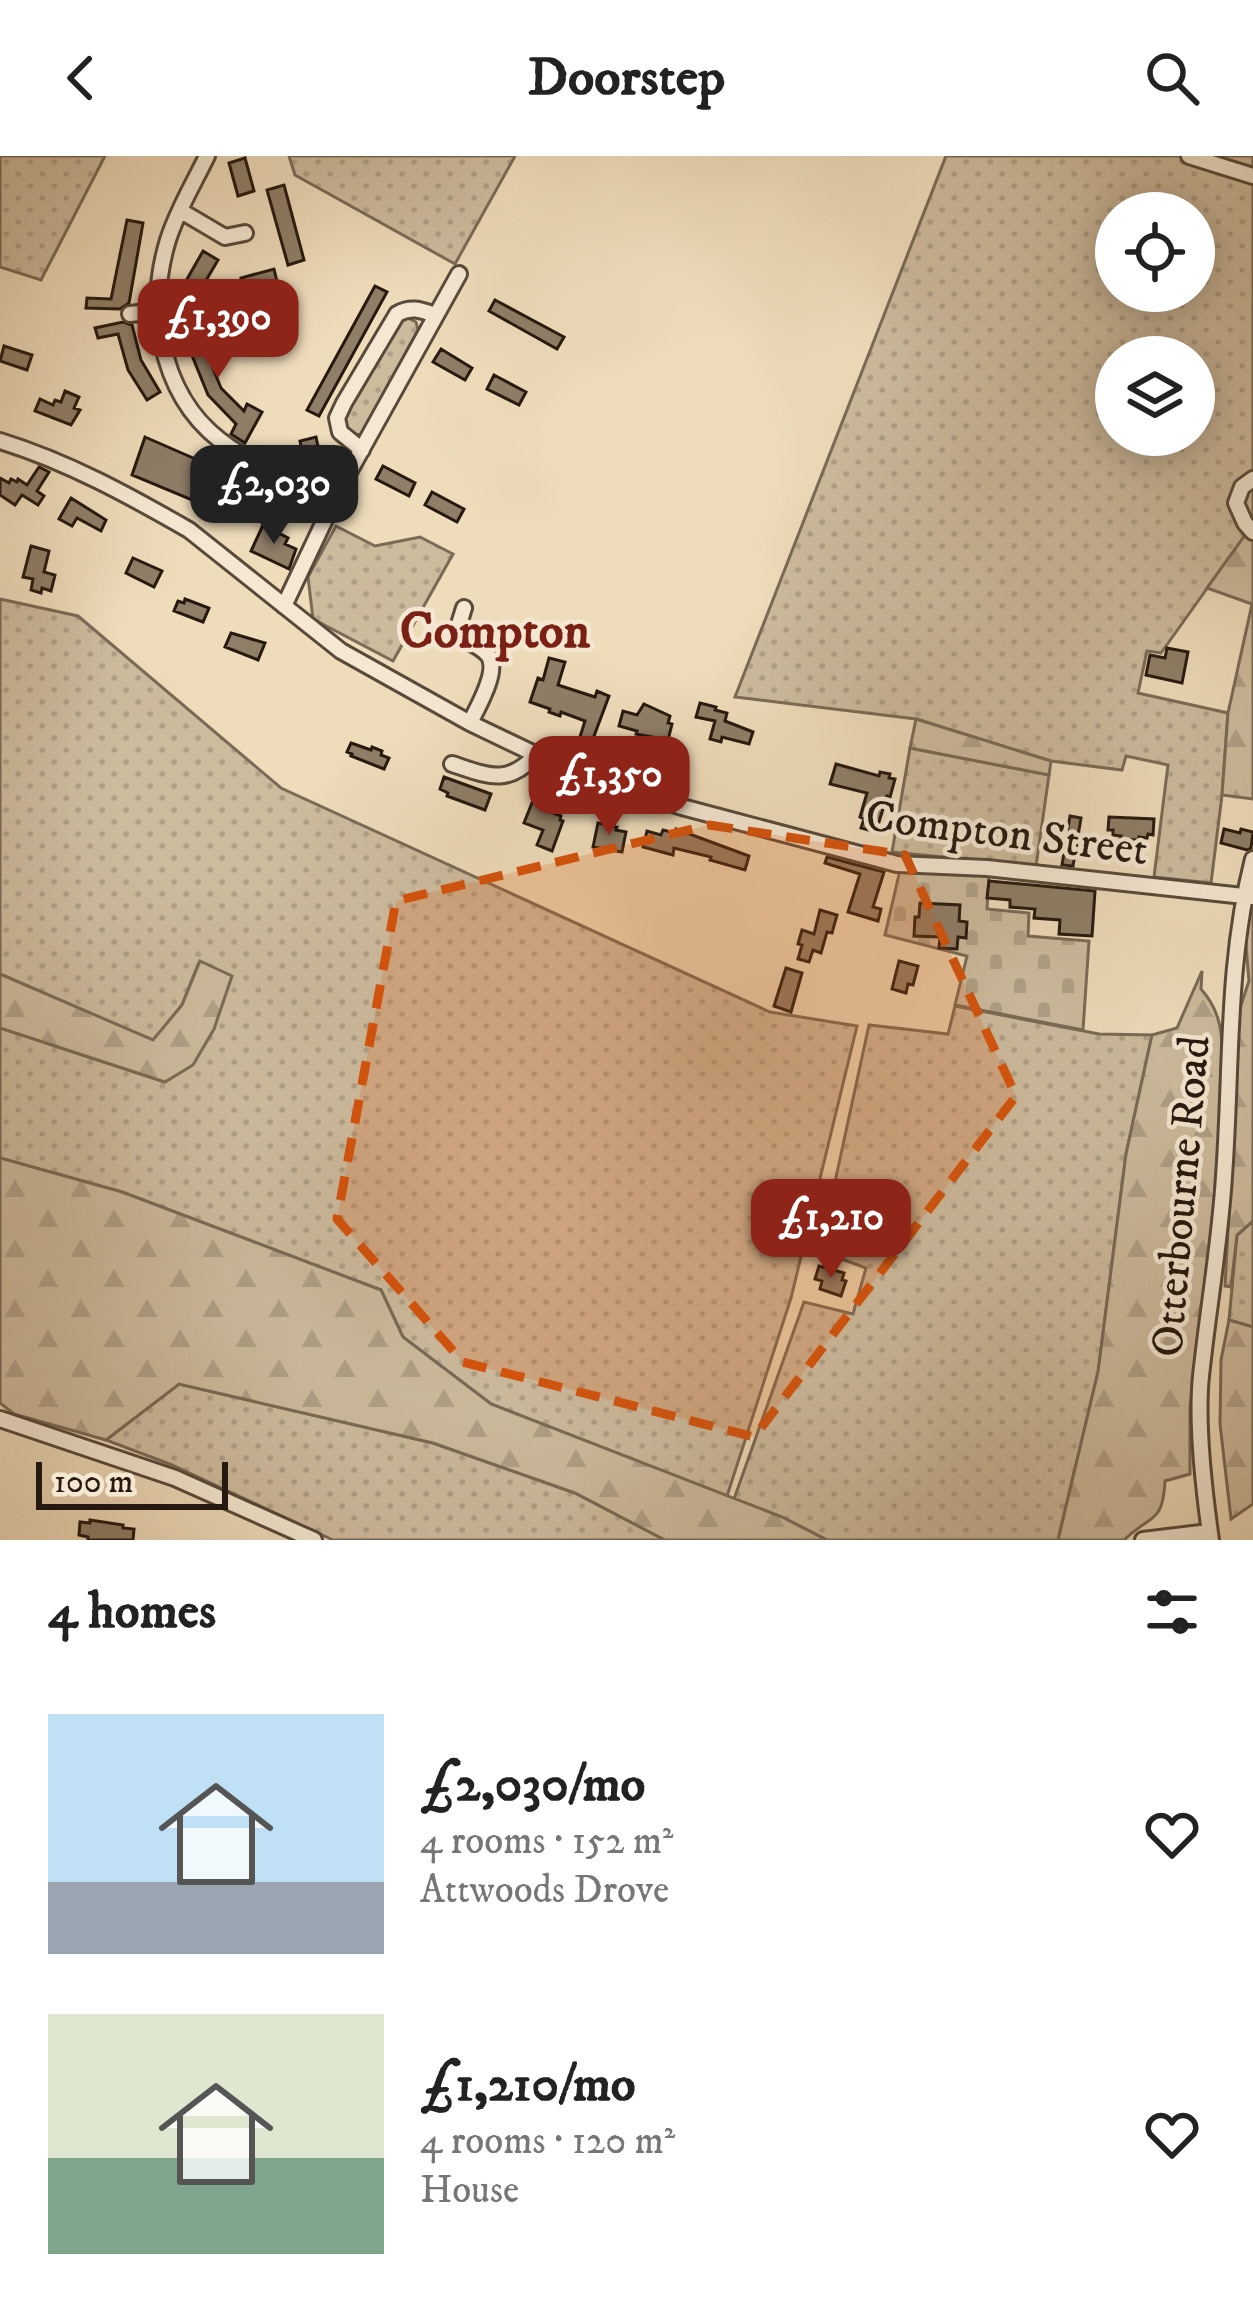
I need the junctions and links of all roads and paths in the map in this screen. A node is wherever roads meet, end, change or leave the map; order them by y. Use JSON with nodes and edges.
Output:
{"nodes":[{"id":1,"x":207,"y":156,"type":"edge"},
{"id":2,"x":1189,"y":156,"type":"edge"},
{"id":3,"x":1253,"y":176,"type":"edge"},
{"id":4,"x":181,"y":211,"type":"junction"},
{"id":5,"x":245,"y":233,"type":"dead end"},
{"id":6,"x":459,"y":274,"type":"dead end"},
{"id":7,"x":158,"y":311,"type":"junction"},
{"id":8,"x":130,"y":314,"type":"dead end"},
{"id":9,"x":435,"y":315,"type":"junction"},
{"id":10,"x":0,"y":441,"type":"edge"},
{"id":11,"x":362,"y":450,"type":"junction"},
{"id":12,"x":1253,"y":479,"type":"edge"},
{"id":13,"x":338,"y":492,"type":"junction"},
{"id":14,"x":1253,"y":532,"type":"edge"},
{"id":15,"x":284,"y":606,"type":"junction"},
{"id":16,"x":464,"y":608,"type":"dead end"},
{"id":17,"x":470,"y":723,"type":"junction"},
{"id":18,"x":536,"y":755,"type":"junction"},
{"id":19,"x":452,"y":764,"type":"dead end"},
{"id":20,"x":1253,"y":859,"type":"edge"},
{"id":21,"x":1248,"y":896,"type":"edge"},
{"id":22,"x":0,"y":1419,"type":"edge"},
{"id":23,"x":1210,"y":1536,"type":"edge"},
{"id":24,"x":314,"y":1540,"type":"edge"},
{"id":25,"x":1143,"y":1540,"type":"edge"}],
"edges":[{"from":1,"to":4,"type":"street"},
{"from":2,"to":3,"type":"street"},
{"from":4,"to":5,"type":"street"},
{"from":4,"to":7,"type":"street"},
{"from":6,"to":9,"type":"street"},
{"from":7,"to":8,"type":"street"},
{"from":7,"to":13,"type":"street"},
{"from":9,"to":11,"type":"street"},
{"from":9,"to":11,"type":"street"},
{"from":10,"to":15,"type":"street","name":"Compton Street"},
{"from":11,"to":13,"type":"street"},
{"from":12,"to":14,"type":"street"},
{"from":13,"to":15,"type":"street"},
{"from":15,"to":17,"type":"street","name":"Compton Street"},
{"from":16,"to":17,"type":"street"},
{"from":17,"to":18,"type":"street","name":"Compton Street"},
{"from":18,"to":19,"type":"street"},
{"from":18,"to":21,"type":"street","name":"Compton Street"},
{"from":20,"to":21,"type":"street","name":"Otterbourne Road"},
{"from":21,"to":23,"type":"street","name":"Otterbourne Road"},
{"from":22,"to":24,"type":"street"},
{"from":23,"to":25,"type":"street"}]}
